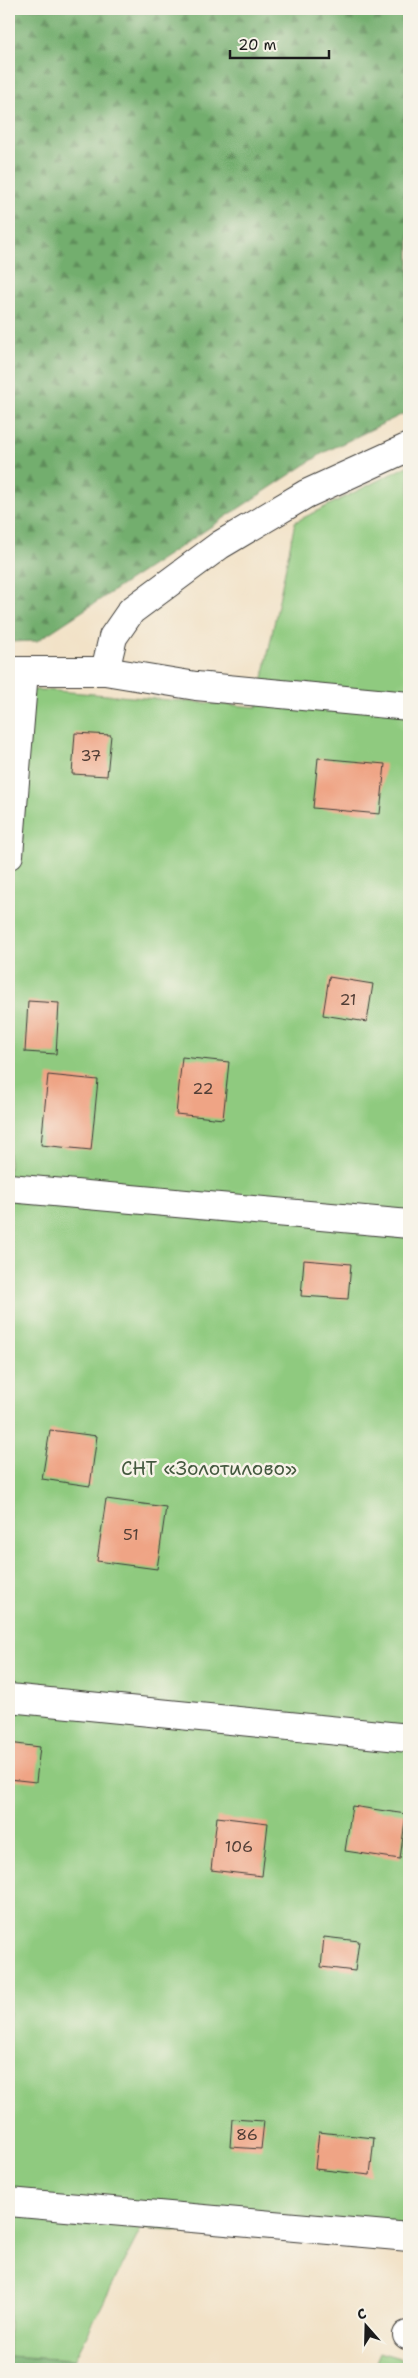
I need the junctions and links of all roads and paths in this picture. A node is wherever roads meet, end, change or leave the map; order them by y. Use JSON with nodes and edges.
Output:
{"nodes":[{"id":1,"x":409,"y":447,"type":"edge"},
{"id":2,"x":16,"y":671,"type":"edge"},
{"id":3,"x":105,"y":672,"type":"junction"},
{"id":4,"x":409,"y":706,"type":"edge"},
{"id":5,"x":9,"y":855,"type":"edge"},
{"id":6,"x":9,"y":1188,"type":"edge"},
{"id":7,"x":409,"y":1224,"type":"edge"},
{"id":8,"x":9,"y":1698,"type":"edge"},
{"id":9,"x":409,"y":1738,"type":"edge"},
{"id":10,"x":9,"y":2202,"type":"edge"},
{"id":11,"x":409,"y":2238,"type":"edge"}],
"edges":[{"from":1,"to":3,"type":"lane"},
{"from":2,"to":3,"type":"lane"},
{"from":2,"to":5,"type":"lane"},
{"from":3,"to":4,"type":"lane"},
{"from":6,"to":7,"type":"lane"},
{"from":8,"to":9,"type":"lane"},
{"from":10,"to":11,"type":"lane"}]}
